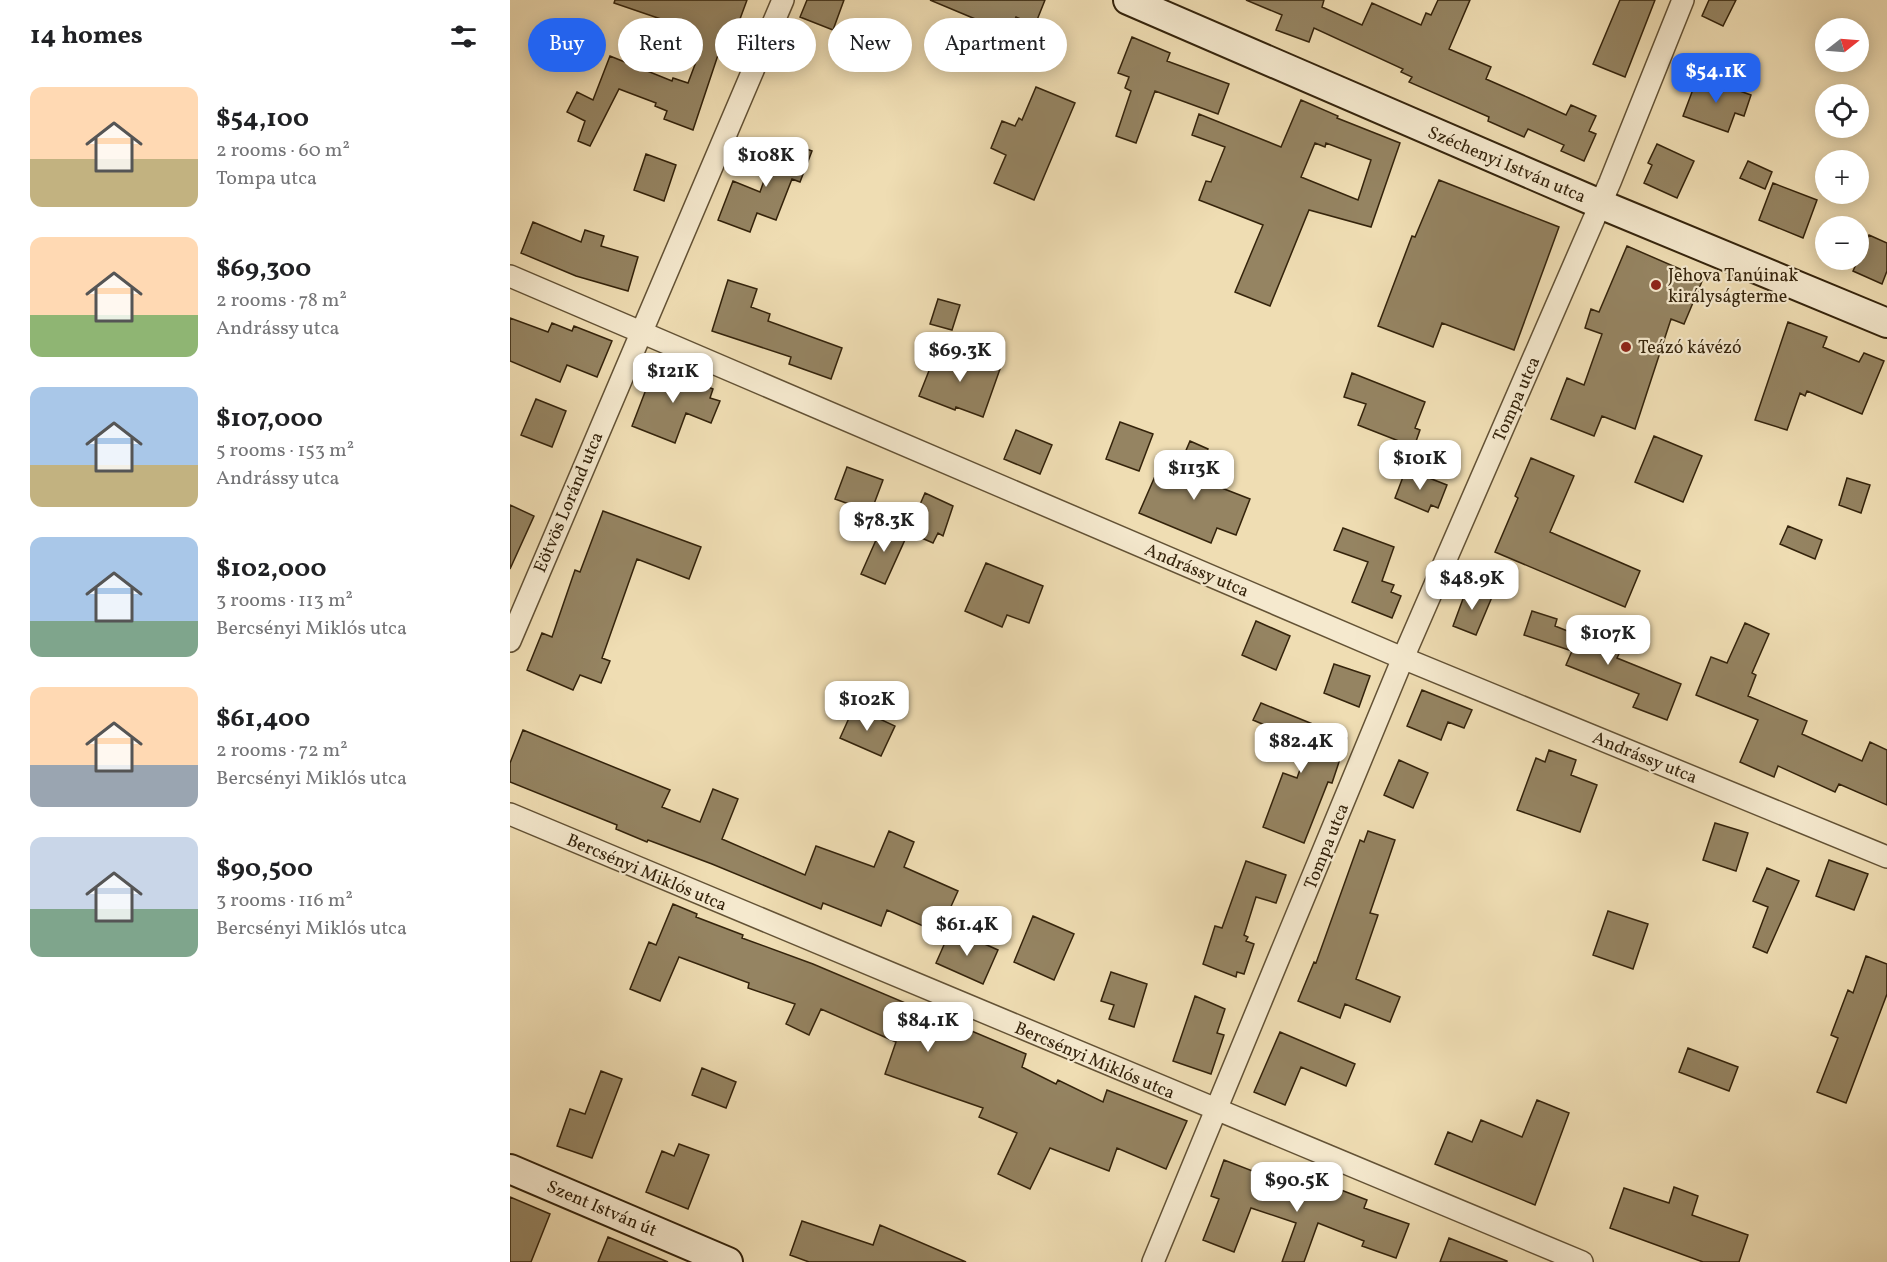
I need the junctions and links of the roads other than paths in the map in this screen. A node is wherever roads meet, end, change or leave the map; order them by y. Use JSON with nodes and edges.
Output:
{"nodes":[{"id":1,"x":783,"y":0,"type":"edge"},
{"id":2,"x":1128,"y":0,"type":"edge"},
{"id":3,"x":1683,"y":0,"type":"edge"},
{"id":4,"x":1600,"y":204,"type":"junction"},
{"id":5,"x":510,"y":276,"type":"edge"},
{"id":6,"x":1887,"y":323,"type":"edge"},
{"id":7,"x":640,"y":330,"type":"junction"},
{"id":8,"x":510,"y":641,"type":"edge"},
{"id":9,"x":1403,"y":658,"type":"junction"},
{"id":10,"x":510,"y":814,"type":"edge"},
{"id":11,"x":1887,"y":857,"type":"edge"},
{"id":12,"x":1217,"y":1112,"type":"junction"},
{"id":13,"x":510,"y":1168,"type":"edge"},
{"id":14,"x":728,"y":1262,"type":"edge"},
{"id":15,"x":1153,"y":1262,"type":"edge"},
{"id":16,"x":1582,"y":1262,"type":"edge"}],
"edges":[{"from":1,"to":7,"type":"street","name":"Eötvös Loránd utca"},
{"from":2,"to":4,"type":"street","name":"Széchenyi István utca"},
{"from":3,"to":4,"type":"street","name":"Tompa utca"},
{"from":4,"to":6,"type":"street","name":"Széchenyi István utca"},
{"from":4,"to":9,"type":"street","name":"Tompa utca"},
{"from":5,"to":7,"type":"street","name":"Andrássy utca"},
{"from":7,"to":8,"type":"street","name":"Eötvös Loránd utca"},
{"from":7,"to":9,"type":"street","name":"Andrássy utca"},
{"from":9,"to":11,"type":"street","name":"Andrássy utca"},
{"from":9,"to":12,"type":"street","name":"Tompa utca"},
{"from":10,"to":12,"type":"street","name":"Bercsényi Miklós utca"},
{"from":12,"to":15,"type":"street","name":"Tompa utca"},
{"from":12,"to":16,"type":"street","name":"Bercsényi Miklós utca"},
{"from":13,"to":14,"type":"street","name":"Szent István út"}]}
